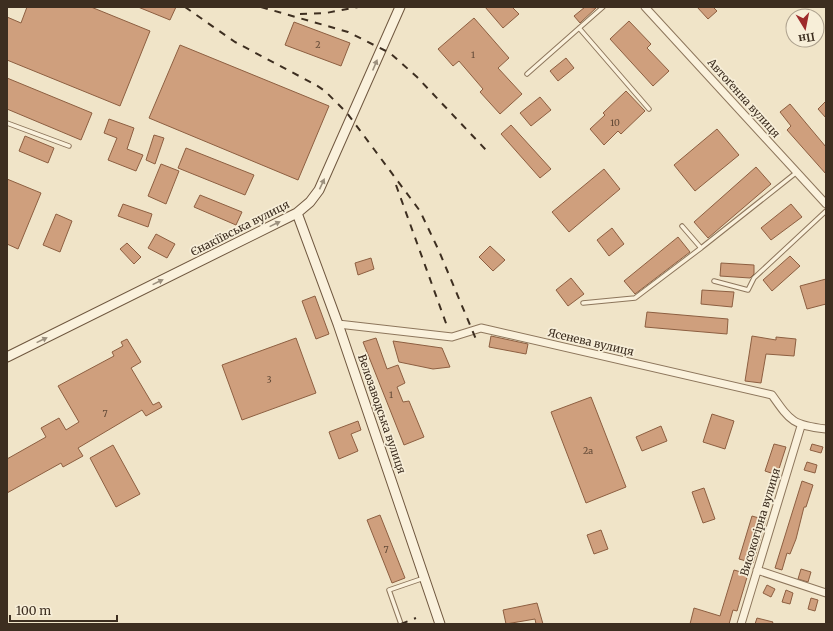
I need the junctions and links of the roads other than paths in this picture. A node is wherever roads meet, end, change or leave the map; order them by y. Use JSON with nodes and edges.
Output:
{"nodes":[{"id":1,"x":400,"y":7,"type":"edge"},
{"id":2,"x":603,"y":7,"type":"edge"},
{"id":3,"x":645,"y":7,"type":"edge"},
{"id":4,"x":579,"y":28,"type":"junction"},
{"id":5,"x":527,"y":74,"type":"dead end"},
{"id":6,"x":649,"y":109,"type":"dead end"},
{"id":7,"x":7,"y":123,"type":"edge"},
{"id":8,"x":69,"y":146,"type":"dead end"},
{"id":9,"x":797,"y":172,"type":"junction"},
{"id":10,"x":826,"y":204,"type":"edge"},
{"id":11,"x":826,"y":211,"type":"edge"},
{"id":12,"x":297,"y":213,"type":"junction"},
{"id":13,"x":682,"y":226,"type":"dead end"},
{"id":14,"x":701,"y":248,"type":"junction"},
{"id":15,"x":714,"y":281,"type":"dead end"},
{"id":16,"x":583,"y":303,"type":"dead end"},
{"id":17,"x":338,"y":324,"type":"junction"},
{"id":18,"x":7,"y":357,"type":"edge"},
{"id":19,"x":801,"y":426,"type":"junction"},
{"id":20,"x":826,"y":429,"type":"edge"},
{"id":21,"x":757,"y":570,"type":"junction"},
{"id":22,"x":425,"y":578,"type":"junction"},
{"id":23,"x":826,"y":593,"type":"edge"},
{"id":24,"x":401,"y":624,"type":"edge"},
{"id":25,"x":440,"y":624,"type":"edge"},
{"id":26,"x":741,"y":624,"type":"edge"}],
"edges":[{"from":12,"to":1,"type":"street","name":"Єнакіївська вулиця","one_way":true},
{"from":2,"to":4,"type":"lane"},
{"from":3,"to":9,"type":"street","name":"Автоґенна вулиця"},
{"from":4,"to":5,"type":"lane"},
{"from":4,"to":6,"type":"lane"},
{"from":7,"to":8,"type":"lane"},
{"from":9,"to":10,"type":"street","name":"Автоґенна вулиця"},
{"from":9,"to":14,"type":"lane"},
{"from":11,"to":15,"type":"lane"},
{"from":12,"to":17,"type":"street","name":"Велозаводська вулиця"},
{"from":18,"to":12,"type":"street","name":"Єнакіївська вулиця","one_way":true},
{"from":13,"to":14,"type":"lane"},
{"from":14,"to":16,"type":"lane"},
{"from":17,"to":19,"type":"street","name":"Ясенева вулиця"},
{"from":17,"to":22,"type":"street","name":"Велозаводська вулиця"},
{"from":19,"to":20,"type":"street"},
{"from":19,"to":21,"type":"street","name":"Високогірна вулиця"},
{"from":21,"to":23,"type":"street"},
{"from":21,"to":26,"type":"street","name":"Високогірна вулиця"},
{"from":22,"to":24,"type":"lane"},
{"from":22,"to":25,"type":"street","name":"Велозаводська вулиця"}]}
